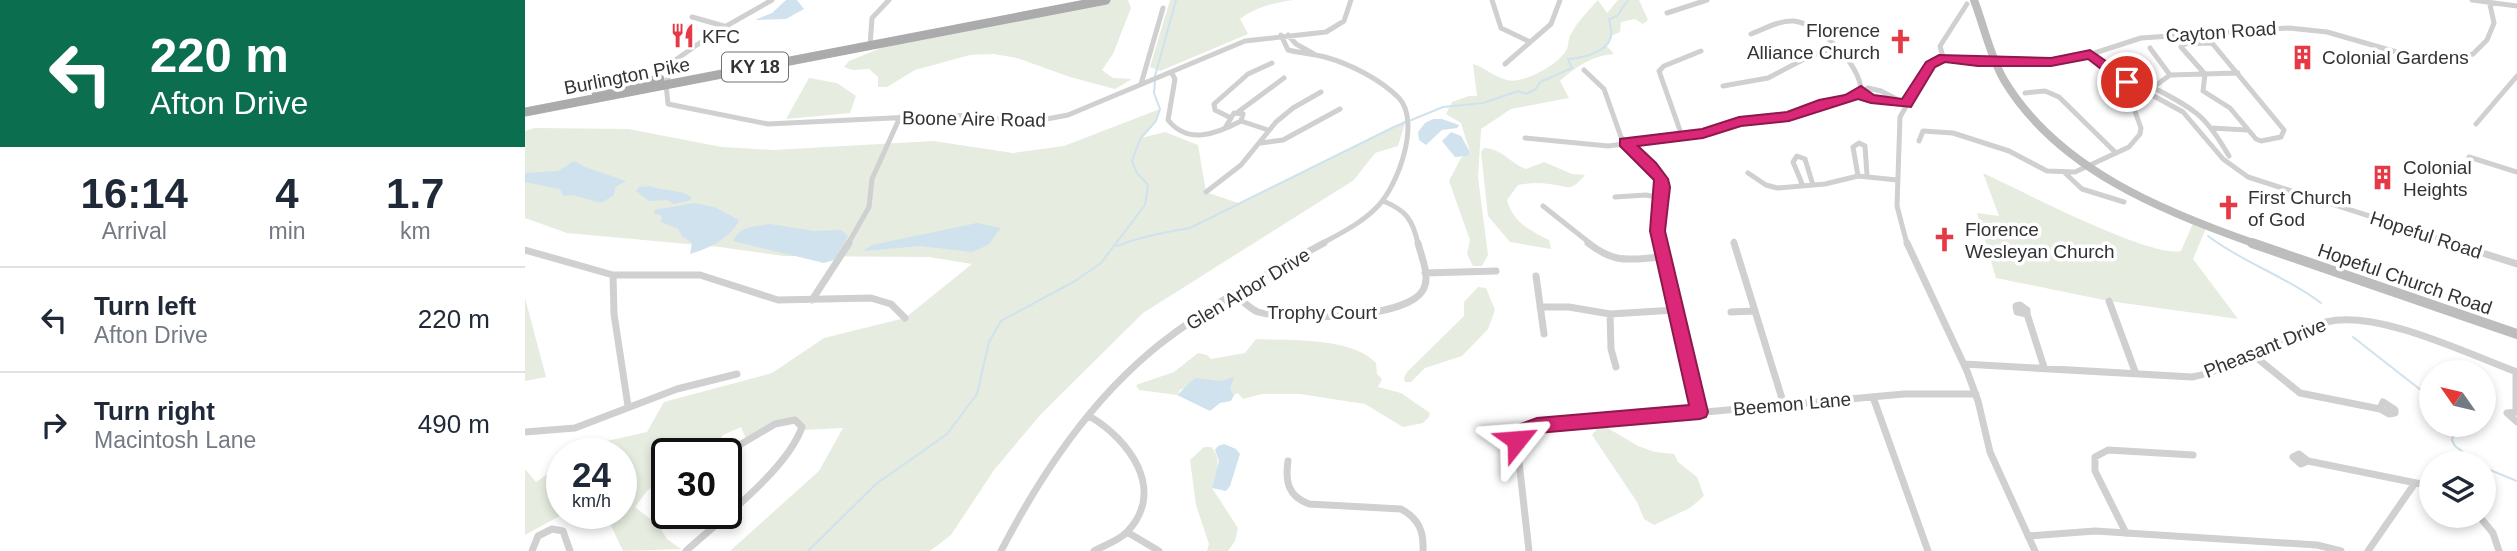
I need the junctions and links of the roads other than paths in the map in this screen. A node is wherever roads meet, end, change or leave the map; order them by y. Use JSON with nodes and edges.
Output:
{"nodes":[{"id":1,"x":772,"y":0,"type":"edge"},
{"id":2,"x":889,"y":0,"type":"edge"},
{"id":3,"x":1077,"y":0,"type":"edge"},
{"id":4,"x":1106,"y":0,"type":"edge"},
{"id":5,"x":1352,"y":0,"type":"edge"},
{"id":6,"x":1492,"y":0,"type":"edge"},
{"id":7,"x":1560,"y":0,"type":"edge"},
{"id":8,"x":1707,"y":0,"type":"edge"},
{"id":9,"x":2472,"y":0,"type":"edge"},
{"id":10,"x":1970,"y":2,"type":"edge"},
{"id":11,"x":2490,"y":2,"type":"edge"},
{"id":12,"x":2517,"y":6,"type":"edge"},
{"id":13,"x":1163,"y":8,"type":"dead end"},
{"id":14,"x":1667,"y":13,"type":"dead end"},
{"id":15,"x":692,"y":17,"type":"dead end"},
{"id":16,"x":724,"y":27,"type":"junction"},
{"id":17,"x":1309,"y":34,"type":"junction"},
{"id":18,"x":1751,"y":34,"type":"dead end"},
{"id":19,"x":1285,"y":35,"type":"junction"},
{"id":20,"x":870,"y":42,"type":"junction"},
{"id":21,"x":1530,"y":42,"type":"junction"},
{"id":22,"x":1301,"y":47,"type":"junction"},
{"id":23,"x":1834,"y":48,"type":"junction"},
{"id":24,"x":2150,"y":48,"type":"dead end"},
{"id":25,"x":1701,"y":51,"type":"dead end"},
{"id":26,"x":2090,"y":54,"type":"junction"},
{"id":27,"x":1315,"y":55,"type":"junction"},
{"id":28,"x":1943,"y":57,"type":"junction"},
{"id":29,"x":1994,"y":62,"type":"junction"},
{"id":30,"x":1272,"y":63,"type":"dead end"},
{"id":31,"x":1505,"y":64,"type":"dead end"},
{"id":32,"x":1584,"y":70,"type":"dead end"},
{"id":33,"x":1171,"y":72,"type":"junction"},
{"id":34,"x":2203,"y":72,"type":"junction"},
{"id":35,"x":2238,"y":73,"type":"junction"},
{"id":36,"x":2171,"y":75,"type":"junction"},
{"id":37,"x":2517,"y":76,"type":"edge"},
{"id":38,"x":1285,"y":78,"type":"dead end"},
{"id":39,"x":667,"y":81,"type":"junction"},
{"id":40,"x":2127,"y":82,"type":"junction"},
{"id":41,"x":1141,"y":84,"type":"junction"},
{"id":42,"x":1723,"y":86,"type":"dead end"},
{"id":43,"x":2155,"y":86,"type":"junction"},
{"id":44,"x":1861,"y":90,"type":"junction"},
{"id":45,"x":1321,"y":92,"type":"dead end"},
{"id":46,"x":2025,"y":93,"type":"dead end"},
{"id":47,"x":2140,"y":97,"type":"dead end"},
{"id":48,"x":1906,"y":104,"type":"junction"},
{"id":49,"x":525,"y":105,"type":"edge"},
{"id":50,"x":1340,"y":109,"type":"dead end"},
{"id":51,"x":525,"y":112,"type":"edge"},
{"id":52,"x":1238,"y":112,"type":"junction"},
{"id":53,"x":899,"y":117,"type":"junction"},
{"id":54,"x":1229,"y":117,"type":"junction"},
{"id":55,"x":1241,"y":121,"type":"junction"},
{"id":56,"x":2476,"y":124,"type":"dead end"},
{"id":57,"x":1225,"y":128,"type":"junction"},
{"id":58,"x":2211,"y":128,"type":"junction"},
{"id":59,"x":1268,"y":130,"type":"junction"},
{"id":60,"x":2247,"y":130,"type":"junction"},
{"id":61,"x":1682,"y":136,"type":"junction"},
{"id":62,"x":1525,"y":138,"type":"dead end"},
{"id":63,"x":1919,"y":141,"type":"dead end"},
{"id":64,"x":1261,"y":143,"type":"junction"},
{"id":65,"x":1625,"y":143,"type":"junction"},
{"id":66,"x":2116,"y":153,"type":"junction"},
{"id":67,"x":2229,"y":156,"type":"dead end"},
{"id":68,"x":2469,"y":157,"type":"dead end"},
{"id":69,"x":2091,"y":166,"type":"junction"},
{"id":70,"x":2064,"y":172,"type":"junction"},
{"id":71,"x":2517,"y":172,"type":"edge"},
{"id":72,"x":1748,"y":173,"type":"dead end"},
{"id":73,"x":1867,"y":175,"type":"junction"},
{"id":74,"x":1858,"y":176,"type":"junction"},
{"id":75,"x":1897,"y":180,"type":"junction"},
{"id":76,"x":1813,"y":185,"type":"junction"},
{"id":77,"x":1803,"y":186,"type":"junction"},
{"id":78,"x":1206,"y":192,"type":"dead end"},
{"id":79,"x":1615,"y":197,"type":"dead end"},
{"id":80,"x":1662,"y":198,"type":"junction"},
{"id":81,"x":1383,"y":201,"type":"junction"},
{"id":82,"x":2124,"y":202,"type":"dead end"},
{"id":83,"x":1543,"y":206,"type":"dead end"},
{"id":84,"x":1734,"y":242,"type":"dead end"},
{"id":85,"x":525,"y":250,"type":"edge"},
{"id":86,"x":1663,"y":257,"type":"junction"},
{"id":87,"x":2517,"y":264,"type":"edge"},
{"id":88,"x":1496,"y":271,"type":"dead end"},
{"id":89,"x":1425,"y":273,"type":"junction"},
{"id":90,"x":613,"y":275,"type":"junction"},
{"id":91,"x":1536,"y":276,"type":"dead end"},
{"id":92,"x":1237,"y":296,"type":"junction"},
{"id":93,"x":812,"y":300,"type":"junction"},
{"id":94,"x":2109,"y":301,"type":"dead end"},
{"id":95,"x":1540,"y":307,"type":"junction"},
{"id":96,"x":1675,"y":310,"type":"junction"},
{"id":97,"x":1755,"y":311,"type":"junction"},
{"id":98,"x":1731,"y":312,"type":"dead end"},
{"id":99,"x":1610,"y":314,"type":"junction"},
{"id":100,"x":2027,"y":314,"type":"dead end"},
{"id":101,"x":905,"y":318,"type":"dead end"},
{"id":102,"x":1544,"y":334,"type":"dead end"},
{"id":103,"x":2517,"y":334,"type":"edge"},
{"id":104,"x":2252,"y":355,"type":"junction"},
{"id":105,"x":1964,"y":364,"type":"junction"},
{"id":106,"x":1616,"y":367,"type":"dead end"},
{"id":107,"x":2045,"y":367,"type":"junction"},
{"id":108,"x":2516,"y":372,"type":"edge"},
{"id":109,"x":737,"y":374,"type":"dead end"},
{"id":110,"x":2136,"y":374,"type":"junction"},
{"id":111,"x":1976,"y":394,"type":"junction"},
{"id":112,"x":1873,"y":397,"type":"junction"},
{"id":113,"x":1784,"y":405,"type":"junction"},
{"id":114,"x":628,"y":406,"type":"junction"},
{"id":115,"x":2380,"y":409,"type":"dead end"},
{"id":116,"x":1700,"y":412,"type":"junction"},
{"id":117,"x":2516,"y":412,"type":"edge"},
{"id":118,"x":1089,"y":416,"type":"junction"},
{"id":119,"x":2517,"y":422,"type":"edge"},
{"id":120,"x":525,"y":432,"type":"edge"},
{"id":121,"x":742,"y":444,"type":"edge"},
{"id":122,"x":2193,"y":455,"type":"dead end"},
{"id":123,"x":1288,"y":461,"type":"dead end"},
{"id":124,"x":2308,"y":461,"type":"dead end"},
{"id":125,"x":2415,"y":483,"type":"junction"},
{"id":126,"x":2419,"y":484,"type":"edge"},
{"id":127,"x":742,"y":499,"type":"edge"},
{"id":128,"x":2489,"y":528,"type":"edge"},
{"id":129,"x":710,"y":529,"type":"edge"},
{"id":130,"x":1127,"y":532,"type":"junction"},
{"id":131,"x":2126,"y":533,"type":"junction"},
{"id":132,"x":2028,"y":536,"type":"junction"},
{"id":133,"x":532,"y":551,"type":"edge"},
{"id":134,"x":570,"y":551,"type":"edge"},
{"id":135,"x":686,"y":551,"type":"edge"},
{"id":136,"x":1001,"y":551,"type":"edge"},
{"id":137,"x":1094,"y":551,"type":"edge"},
{"id":138,"x":1159,"y":551,"type":"edge"},
{"id":139,"x":1423,"y":551,"type":"edge"},
{"id":140,"x":1529,"y":551,"type":"edge"},
{"id":141,"x":1928,"y":551,"type":"edge"},
{"id":142,"x":2035,"y":551,"type":"edge"},
{"id":143,"x":2341,"y":551,"type":"edge"},
{"id":144,"x":2368,"y":551,"type":"edge"},
{"id":145,"x":2499,"y":551,"type":"edge"}],
"edges":[{"from":1,"to":16,"type":"street"},
{"from":2,"to":20,"type":"street"},
{"from":3,"to":20,"type":"main road","name":"Burlington Pike","number":"KY 18"},
{"from":4,"to":20,"type":"main road","name":"Burlington Pike","number":"KY 18"},
{"from":5,"to":17,"type":"street","name":"Boone Aire Road"},
{"from":6,"to":21,"type":"street"},
{"from":7,"to":21,"type":"street"},
{"from":8,"to":14,"type":"street"},
{"from":9,"to":11,"type":"street"},
{"from":10,"to":28,"type":"street"},
{"from":10,"to":29,"type":"main road","name":"Hopeful Church Road"},
{"from":11,"to":12,"type":"street"},
{"from":11,"to":26,"type":"street","name":"Cayton Road"},
{"from":13,"to":41,"type":"street"},
{"from":15,"to":16,"type":"street"},
{"from":16,"to":39,"type":"street"},
{"from":17,"to":19,"type":"street","name":"Boone Aire Road"},
{"from":17,"to":22,"type":"street"},
{"from":18,"to":23,"type":"street"},
{"from":19,"to":22,"type":"street","name":"Glen Arbor Drive"},
{"from":19,"to":27,"type":"street","name":"Glen Arbor Drive"},
{"from":19,"to":33,"type":"street","name":"Boone Aire Road"},
{"from":20,"to":39,"type":"main road","name":"Burlington Pike","number":"KY 18"},
{"from":21,"to":31,"type":"street"},
{"from":22,"to":27,"type":"street","name":"Glen Arbor Drive"},
{"from":23,"to":42,"type":"street"},
{"from":23,"to":44,"type":"street"},
{"from":24,"to":36,"type":"street"},
{"from":25,"to":61,"type":"street"},
{"from":26,"to":29,"type":"street","name":"Cayton Road"},
{"from":26,"to":40,"type":"street","name":"Hopeful Road"},
{"from":27,"to":81,"type":"street","name":"Glen Arbor Drive"},
{"from":28,"to":29,"type":"street","name":"Cayton Road"},
{"from":28,"to":48,"type":"street"},
{"from":29,"to":69,"type":"main road","name":"Hopeful Church Road"},
{"from":30,"to":54,"type":"street"},
{"from":32,"to":65,"type":"street"},
{"from":33,"to":41,"type":"street","name":"Boone Aire Road"},
{"from":33,"to":57,"type":"street"},
{"from":34,"to":35,"type":"street"},
{"from":34,"to":35,"type":"street"},
{"from":34,"to":36,"type":"street"},
{"from":34,"to":60,"type":"street"},
{"from":35,"to":60,"type":"street"},
{"from":36,"to":43,"type":"street"},
{"from":37,"to":56,"type":"street"},
{"from":38,"to":52,"type":"street"},
{"from":39,"to":49,"type":"main road","name":"Burlington Pike","number":"KY 18"},
{"from":39,"to":51,"type":"main road","name":"Burlington Pike","number":"KY 18"},
{"from":39,"to":53,"type":"street","name":"Boone Aire Road"},
{"from":40,"to":43,"type":"street"},
{"from":40,"to":87,"type":"street","name":"Hopeful Road"},
{"from":41,"to":53,"type":"street","name":"Boone Aire Road"},
{"from":43,"to":58,"type":"street"},
{"from":44,"to":48,"type":"street"},
{"from":44,"to":48,"type":"street"},
{"from":44,"to":61,"type":"street"},
{"from":45,"to":59,"type":"street"},
{"from":46,"to":66,"type":"street"},
{"from":47,"to":66,"type":"street"},
{"from":48,"to":75,"type":"street"},
{"from":50,"to":64,"type":"street"},
{"from":52,"to":54,"type":"street"},
{"from":52,"to":55,"type":"street"},
{"from":53,"to":93,"type":"street"},
{"from":54,"to":57,"type":"street"},
{"from":55,"to":57,"type":"street"},
{"from":55,"to":59,"type":"street"},
{"from":58,"to":60,"type":"street"},
{"from":58,"to":67,"type":"street"},
{"from":59,"to":64,"type":"street"},
{"from":61,"to":65,"type":"street"},
{"from":62,"to":65,"type":"street"},
{"from":63,"to":70,"type":"street"},
{"from":64,"to":78,"type":"street"},
{"from":65,"to":80,"type":"street"},
{"from":66,"to":69,"type":"street"},
{"from":68,"to":71,"type":"street"},
{"from":69,"to":70,"type":"street"},
{"from":69,"to":103,"type":"main road","name":"Hopeful Church Road"},
{"from":70,"to":82,"type":"street"},
{"from":72,"to":77,"type":"street"},
{"from":73,"to":74,"type":"street"},
{"from":73,"to":74,"type":"street"},
{"from":73,"to":75,"type":"street"},
{"from":74,"to":76,"type":"street"},
{"from":75,"to":105,"type":"street"},
{"from":76,"to":77,"type":"street"},
{"from":76,"to":77,"type":"street"},
{"from":79,"to":80,"type":"street"},
{"from":80,"to":86,"type":"street"},
{"from":81,"to":89,"type":"street"},
{"from":81,"to":92,"type":"street","name":"Glen Arbor Drive"},
{"from":83,"to":86,"type":"street"},
{"from":84,"to":97,"type":"street"},
{"from":85,"to":90,"type":"street"},
{"from":86,"to":96,"type":"street"},
{"from":88,"to":89,"type":"street"},
{"from":89,"to":92,"type":"street","name":"Trophy Court"},
{"from":90,"to":93,"type":"street"},
{"from":90,"to":114,"type":"street"},
{"from":91,"to":95,"type":"street"},
{"from":92,"to":118,"type":"street","name":"Glen Arbor Drive"},
{"from":93,"to":101,"type":"street"},
{"from":94,"to":110,"type":"street"},
{"from":95,"to":99,"type":"street"},
{"from":95,"to":102,"type":"street"},
{"from":96,"to":99,"type":"street"},
{"from":96,"to":116,"type":"street"},
{"from":97,"to":98,"type":"street"},
{"from":97,"to":113,"type":"street"},
{"from":99,"to":106,"type":"street"},
{"from":100,"to":107,"type":"street"},
{"from":104,"to":108,"type":"street","name":"Pheasant Drive"},
{"from":104,"to":110,"type":"street","name":"Pheasant Drive"},
{"from":104,"to":115,"type":"street"},
{"from":105,"to":107,"type":"street","name":"Pheasant Drive"},
{"from":105,"to":111,"type":"street"},
{"from":107,"to":110,"type":"street","name":"Pheasant Drive"},
{"from":108,"to":117,"type":"street"},
{"from":109,"to":114,"type":"street"},
{"from":111,"to":112,"type":"street","name":"Beemon Lane"},
{"from":111,"to":132,"type":"street"},
{"from":112,"to":113,"type":"street","name":"Beemon Lane"},
{"from":112,"to":141,"type":"street"},
{"from":113,"to":116,"type":"street","name":"Beemon Lane"},
{"from":114,"to":120,"type":"street"},
{"from":116,"to":140,"type":"street","name":"Beemon Lane"},
{"from":117,"to":119,"type":"street"},
{"from":118,"to":130,"type":"street"},
{"from":118,"to":136,"type":"street","name":"Glen Arbor Drive"},
{"from":121,"to":127,"type":"street"},
{"from":122,"to":131,"type":"street"},
{"from":123,"to":139,"type":"street"},
{"from":124,"to":125,"type":"street"},
{"from":125,"to":126,"type":"street"},
{"from":125,"to":144,"type":"street"},
{"from":128,"to":145,"type":"street"},
{"from":129,"to":135,"type":"street"},
{"from":130,"to":137,"type":"street"},
{"from":130,"to":138,"type":"street"},
{"from":131,"to":132,"type":"street"},
{"from":131,"to":143,"type":"street"},
{"from":132,"to":142,"type":"street"},
{"from":133,"to":134,"type":"street"}]}
